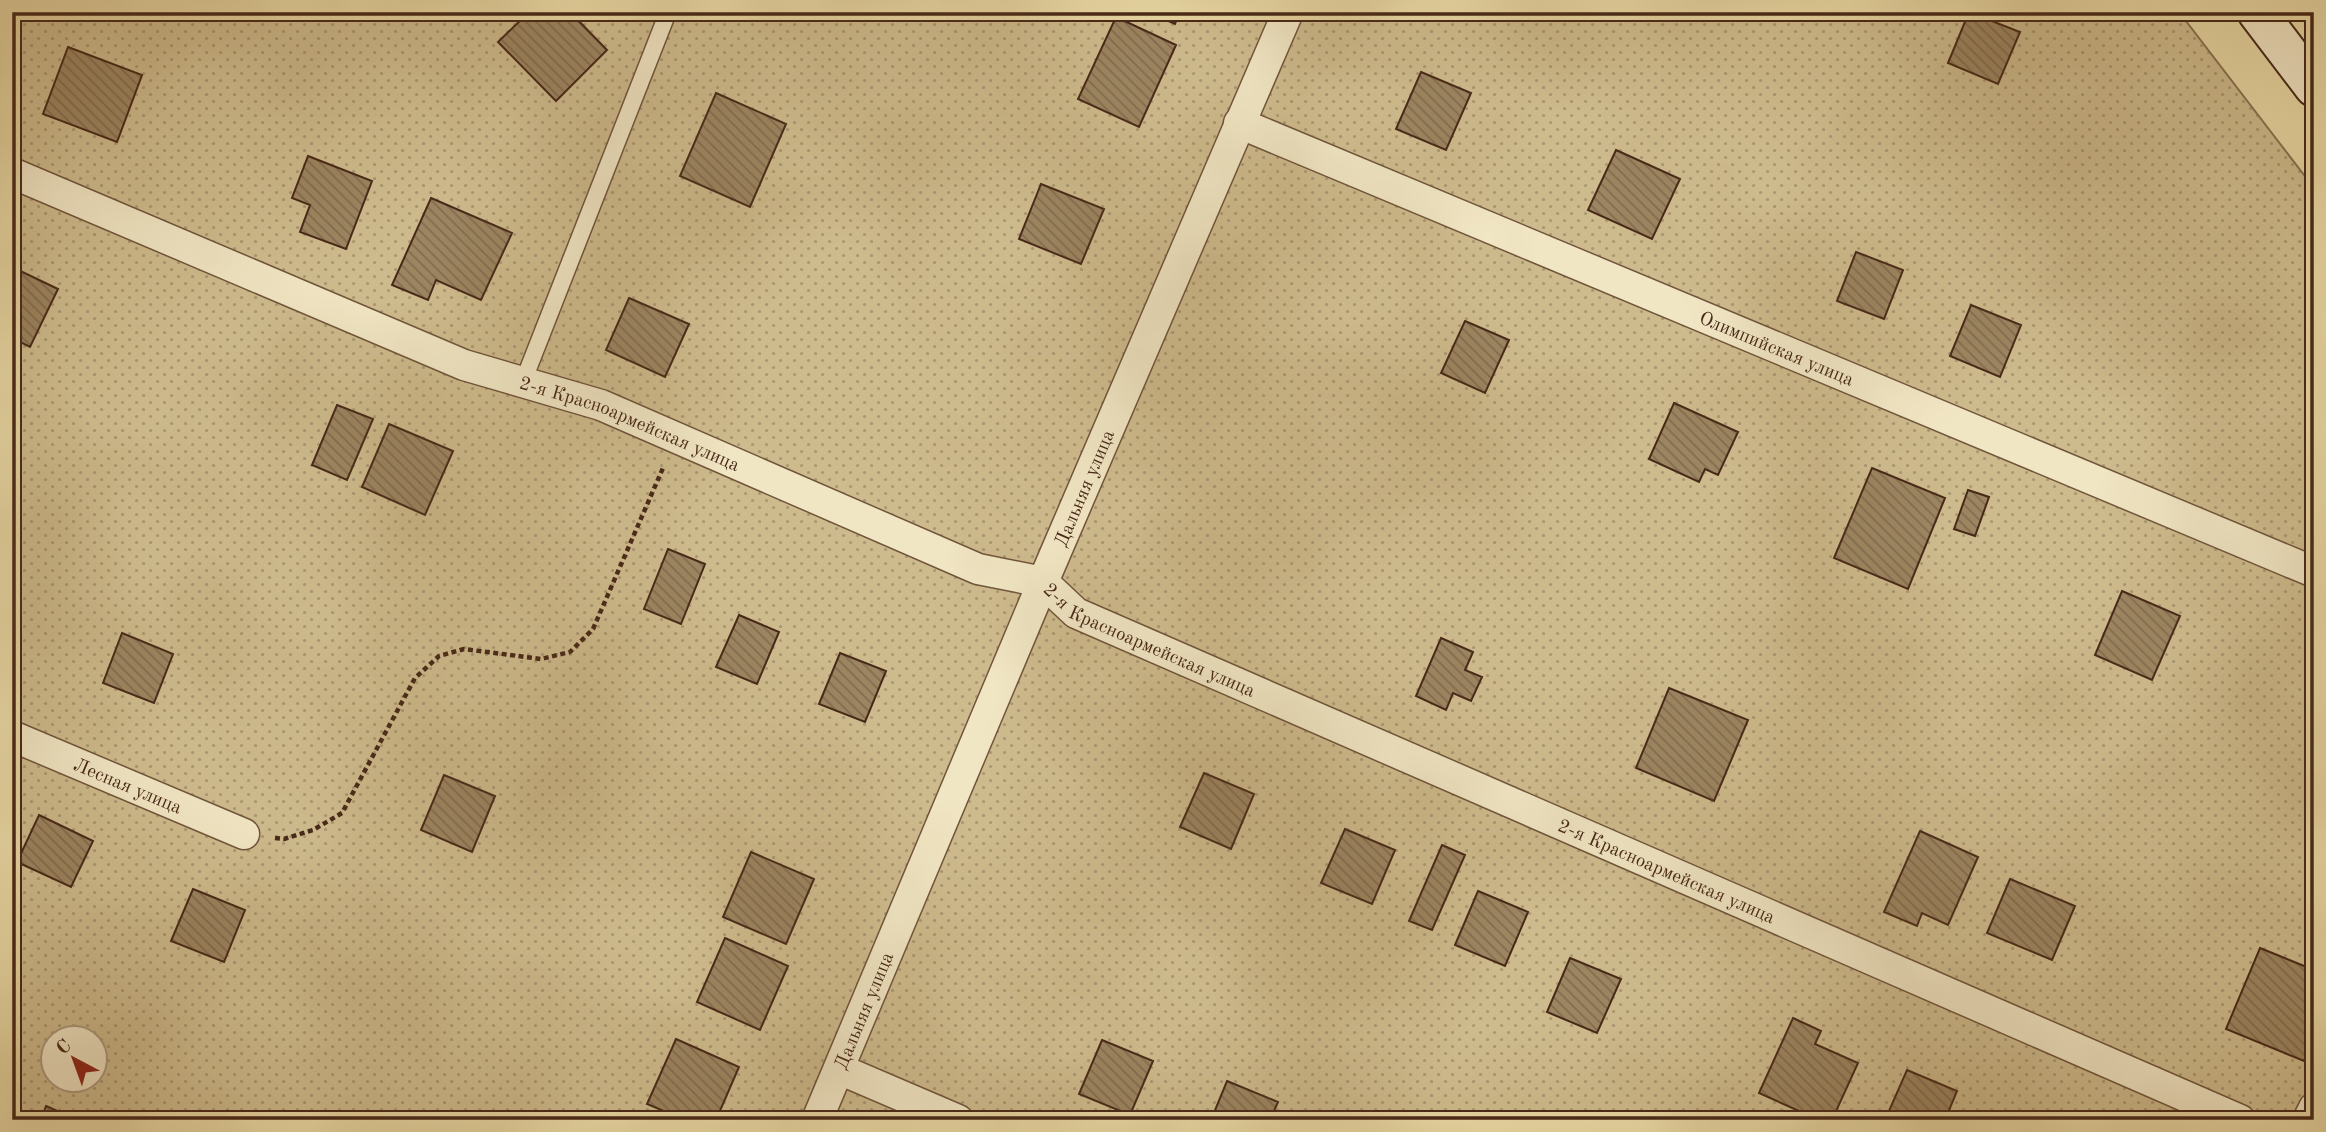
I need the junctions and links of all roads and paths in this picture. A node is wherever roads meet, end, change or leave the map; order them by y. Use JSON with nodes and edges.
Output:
{"nodes":[{"id":1,"x":668,"y":12,"type":"edge"},
{"id":2,"x":1288,"y":12,"type":"edge"},
{"id":3,"x":2257,"y":12,"type":"edge"},
{"id":4,"x":2314,"y":87,"type":"edge"},
{"id":5,"x":1240,"y":123,"type":"junction"},
{"id":6,"x":12,"y":173,"type":"edge"},
{"id":7,"x":523,"y":383,"type":"junction"},
{"id":8,"x":676,"y":438,"type":"junction"},
{"id":9,"x":2314,"y":572,"type":"edge"},
{"id":10,"x":1043,"y":582,"type":"junction"},
{"id":11,"x":12,"y":736,"type":"edge"},
{"id":12,"x":244,"y":834,"type":"joint"},
{"id":13,"x":839,"y":1069,"type":"junction"},
{"id":14,"x":2314,"y":1108,"type":"edge"},
{"id":15,"x":817,"y":1120,"type":"edge"},
{"id":16,"x":958,"y":1120,"type":"edge"},
{"id":17,"x":2239,"y":1120,"type":"edge"},
{"id":18,"x":2308,"y":1120,"type":"edge"}],
"edges":[{"from":1,"to":7,"type":"lane"},
{"from":2,"to":5,"type":"street","name":"Дальняя улица"},
{"from":3,"to":4,"type":"street"},
{"from":5,"to":9,"type":"street","name":"Олимпийская улица"},
{"from":5,"to":10,"type":"street","name":"Дальняя улица"},
{"from":6,"to":7,"type":"street","name":"2-я Красноармейская улица"},
{"from":7,"to":8,"type":"street","name":"2-я Красноармейская улица"},
{"from":8,"to":10,"type":"street","name":"2-я Красноармейская улица"},
{"from":8,"to":12,"type":"path"},
{"from":10,"to":13,"type":"street","name":"Дальняя улица"},
{"from":10,"to":17,"type":"street","name":"2-я Красноармейская улица"},
{"from":11,"to":12,"type":"street","name":"Лесная улица"},
{"from":13,"to":15,"type":"street","name":"Дальняя улица"},
{"from":13,"to":16,"type":"street"},
{"from":14,"to":18,"type":"street"}]}
